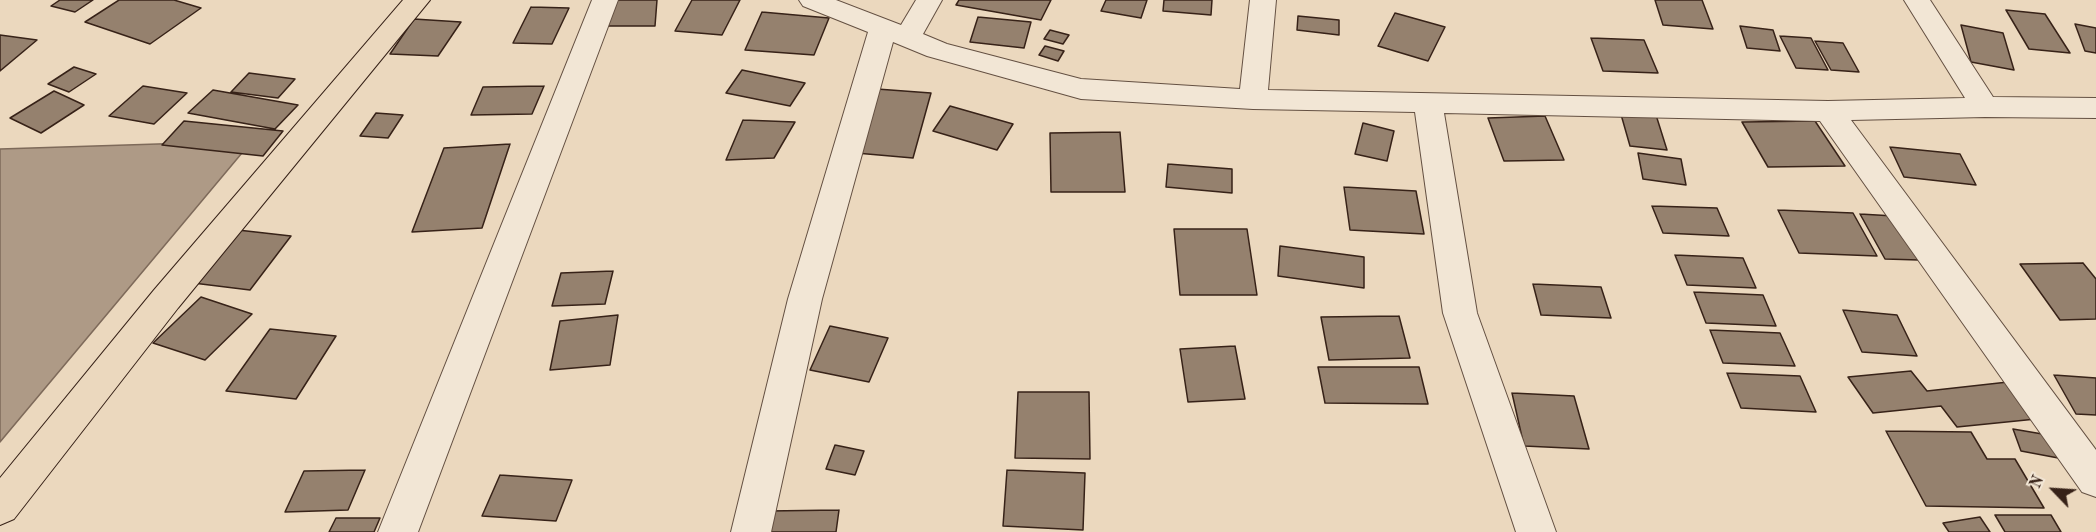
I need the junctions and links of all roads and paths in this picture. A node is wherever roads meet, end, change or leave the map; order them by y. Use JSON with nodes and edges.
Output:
{"nodes":[{"id":1,"x":417,"y":0,"type":"edge"},
{"id":2,"x":605,"y":0,"type":"edge"},
{"id":3,"x":812,"y":0,"type":"edge"},
{"id":4,"x":929,"y":0,"type":"edge"},
{"id":5,"x":1263,"y":0,"type":"edge"},
{"id":6,"x":1917,"y":0,"type":"edge"},
{"id":7,"x":895,"y":33,"type":"junction"},
{"id":8,"x":1253,"y":99,"type":"junction"},
{"id":9,"x":1428,"y":103,"type":"junction"},
{"id":10,"x":1985,"y":107,"type":"junction"},
{"id":11,"x":2096,"y":108,"type":"edge"},
{"id":12,"x":1828,"y":111,"type":"junction"},
{"id":13,"x":2096,"y":480,"type":"edge"},
{"id":14,"x":0,"y":507,"type":"edge"},
{"id":15,"x":398,"y":532,"type":"edge"},
{"id":16,"x":751,"y":532,"type":"edge"},
{"id":17,"x":1536,"y":532,"type":"edge"}],
"edges":[{"from":1,"to":14,"type":"main road"},
{"from":2,"to":15,"type":"street"},
{"from":3,"to":7,"type":"street"},
{"from":4,"to":7,"type":"street"},
{"from":5,"to":8,"type":"street"},
{"from":6,"to":10,"type":"street"},
{"from":7,"to":8,"type":"street"},
{"from":7,"to":16,"type":"street"},
{"from":8,"to":9,"type":"street"},
{"from":9,"to":12,"type":"street"},
{"from":9,"to":17,"type":"street"},
{"from":10,"to":11,"type":"street"},
{"from":10,"to":12,"type":"street"},
{"from":12,"to":13,"type":"street"}]}
